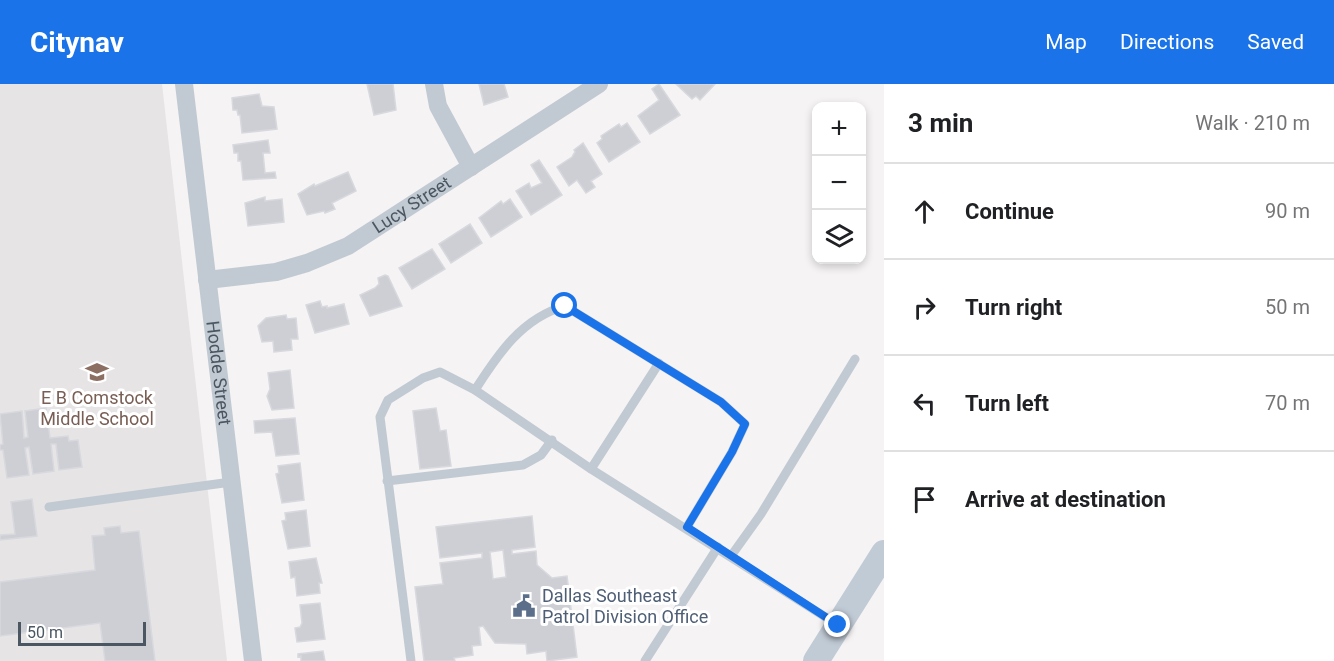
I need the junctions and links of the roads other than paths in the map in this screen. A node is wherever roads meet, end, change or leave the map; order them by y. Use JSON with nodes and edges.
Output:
{"nodes":[{"id":1,"x":184,"y":84,"type":"edge"},
{"id":2,"x":434,"y":84,"type":"edge"},
{"id":3,"x":599,"y":84,"type":"edge"},
{"id":4,"x":471,"y":167,"type":"junction"},
{"id":5,"x":207,"y":280,"type":"junction"},
{"id":6,"x":855,"y":359,"type":"dead end"},
{"id":7,"x":658,"y":363,"type":"junction"},
{"id":8,"x":476,"y":390,"type":"junction"},
{"id":9,"x":552,"y":440,"type":"junction"},
{"id":10,"x":591,"y":469,"type":"junction"},
{"id":11,"x":231,"y":482,"type":"junction"},
{"id":12,"x":387,"y":482,"type":"junction"},
{"id":13,"x":49,"y":507,"type":"dead end"},
{"id":14,"x":687,"y":527,"type":"junction"},
{"id":15,"x":718,"y":547,"type":"junction"},
{"id":16,"x":884,"y":553,"type":"edge"},
{"id":17,"x":731,"y":556,"type":"junction"},
{"id":18,"x":838,"y":625,"type":"junction"},
{"id":19,"x":253,"y":661,"type":"edge"},
{"id":20,"x":411,"y":661,"type":"edge"},
{"id":21,"x":645,"y":661,"type":"edge"},
{"id":22,"x":816,"y":661,"type":"edge"}],
"edges":[{"from":1,"to":5,"type":"street","name":"Hodde Street"},
{"from":2,"to":4,"type":"street"},
{"from":3,"to":4,"type":"street","name":"Lucy Street"},
{"from":4,"to":5,"type":"street","name":"Lucy Street"},
{"from":5,"to":11,"type":"street","name":"Hodde Street"},
{"from":6,"to":17,"type":"lane"},
{"from":7,"to":8,"type":"lane"},
{"from":7,"to":10,"type":"lane"},
{"from":7,"to":14,"type":"lane"},
{"from":8,"to":9,"type":"lane"},
{"from":8,"to":12,"type":"lane"},
{"from":9,"to":10,"type":"lane"},
{"from":9,"to":12,"type":"lane"},
{"from":10,"to":14,"type":"lane"},
{"from":11,"to":13,"type":"lane"},
{"from":11,"to":19,"type":"street","name":"Hodde Street"},
{"from":12,"to":20,"type":"lane"},
{"from":14,"to":15,"type":"lane"},
{"from":15,"to":17,"type":"lane"},
{"from":15,"to":21,"type":"lane"},
{"from":16,"to":18,"type":"main road"},
{"from":17,"to":18,"type":"lane"},
{"from":18,"to":22,"type":"main road"}]}
